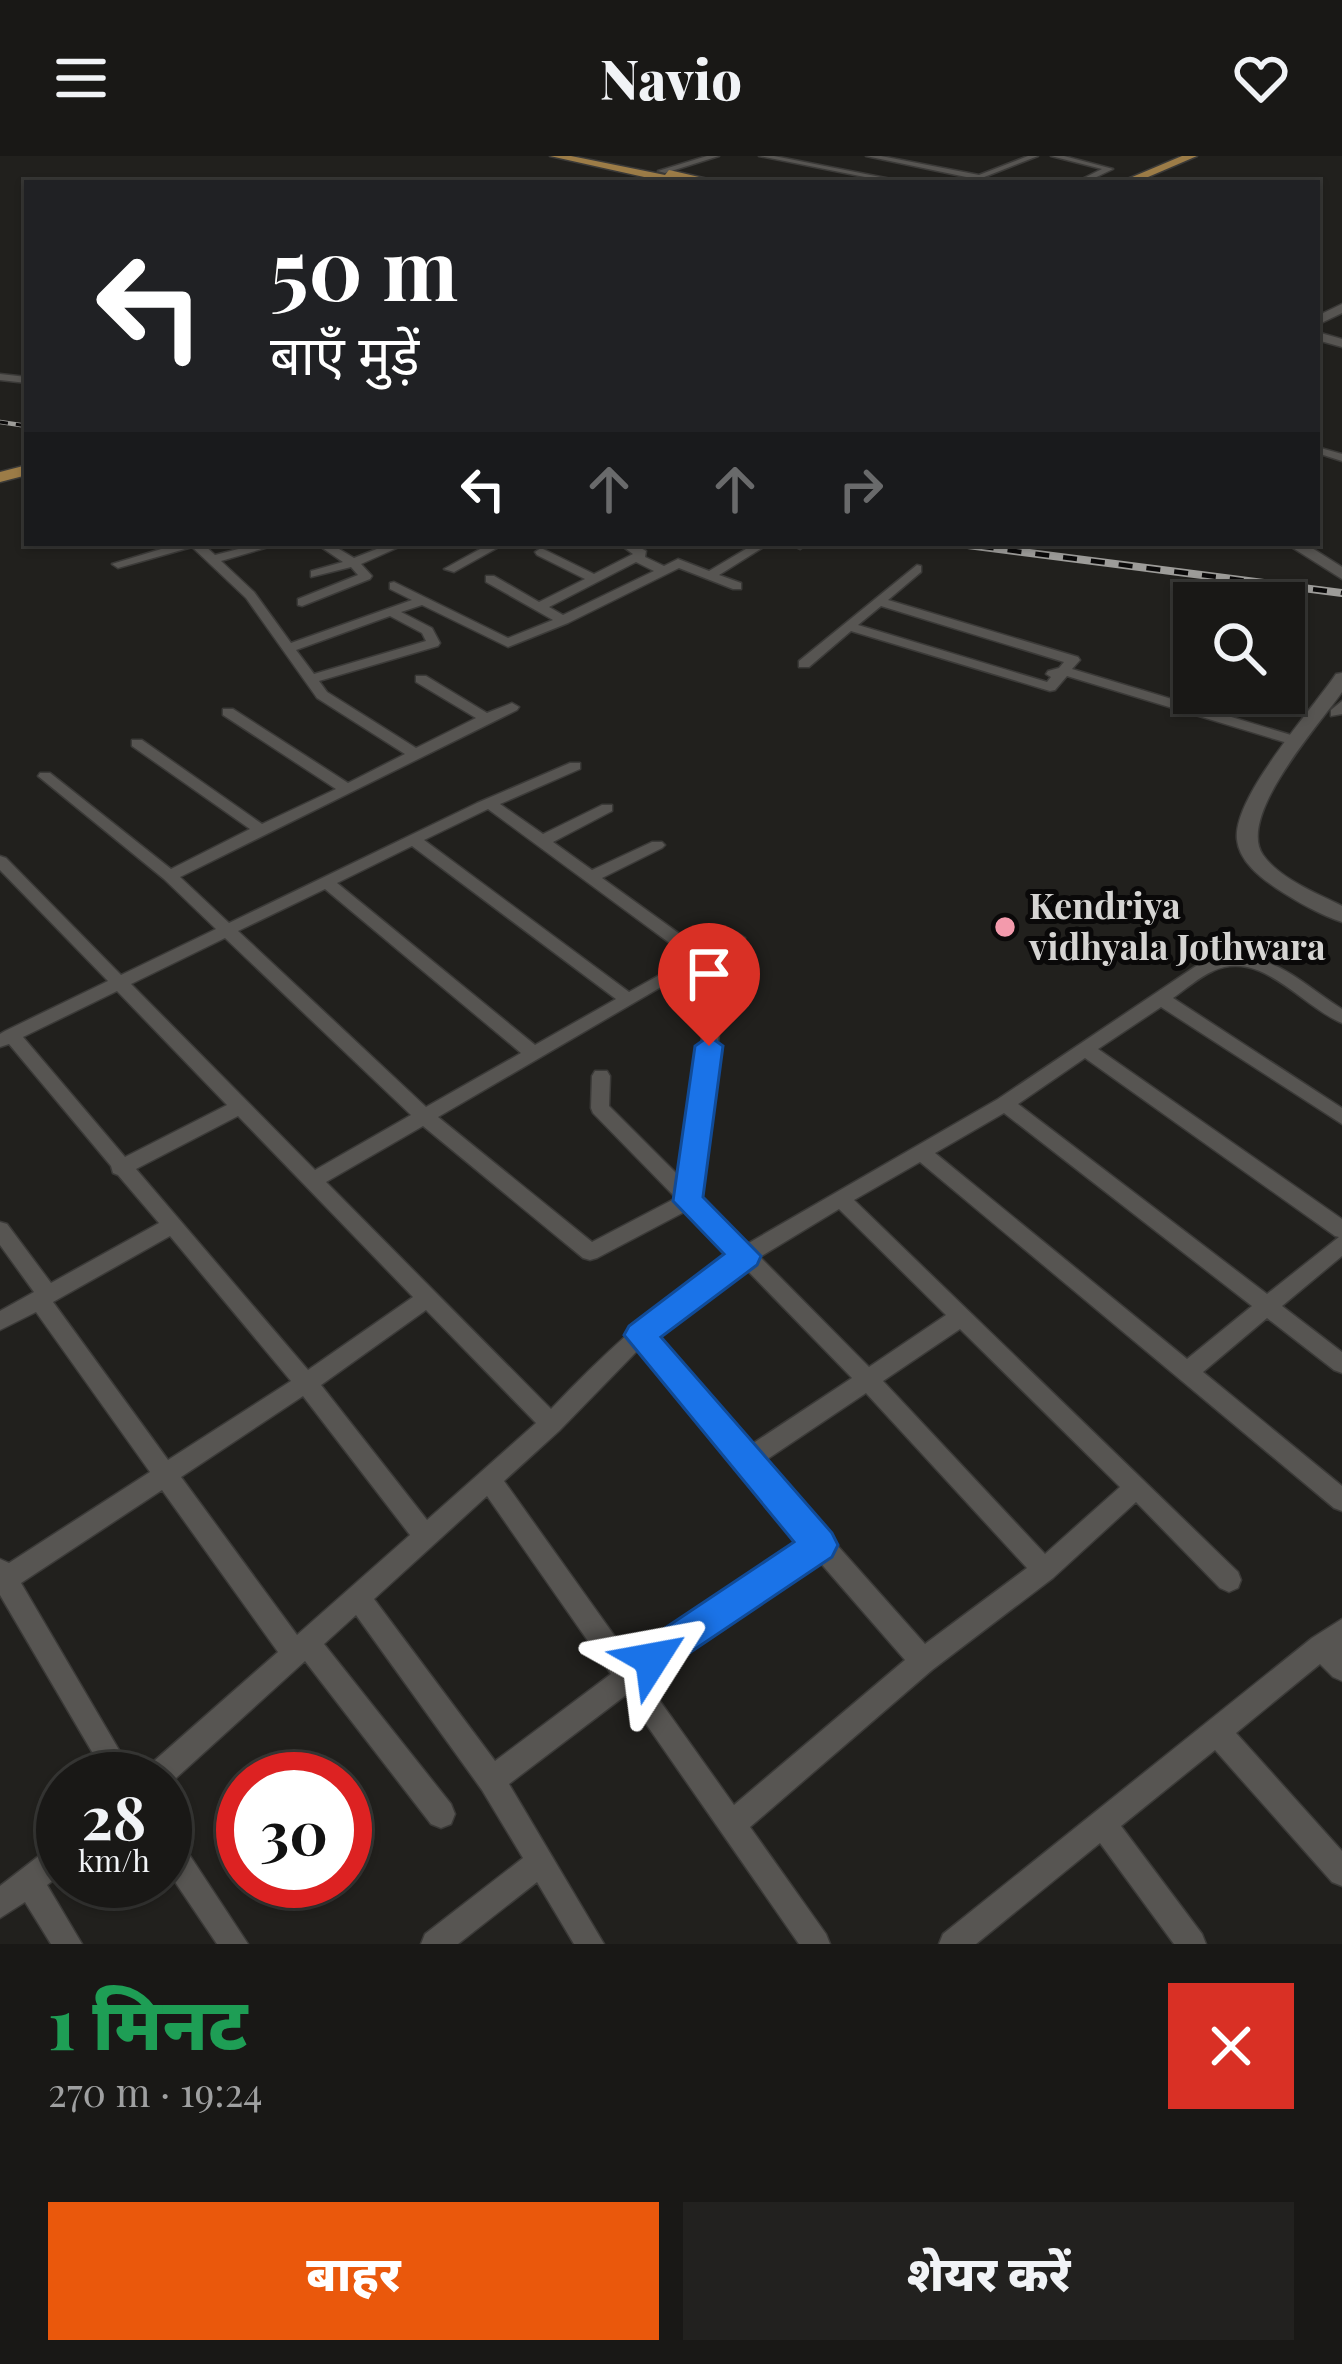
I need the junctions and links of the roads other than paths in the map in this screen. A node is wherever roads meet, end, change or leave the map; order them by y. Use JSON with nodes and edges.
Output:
{"nodes":[{"id":1,"x":555,"y":156,"type":"edge"},
{"id":2,"x":589,"y":156,"type":"edge"},
{"id":3,"x":715,"y":156,"type":"edge"},
{"id":4,"x":763,"y":156,"type":"edge"},
{"id":5,"x":870,"y":156,"type":"edge"},
{"id":6,"x":933,"y":156,"type":"edge"},
{"id":7,"x":1034,"y":156,"type":"edge"},
{"id":8,"x":1055,"y":156,"type":"edge"},
{"id":9,"x":1176,"y":156,"type":"edge"},
{"id":10,"x":1192,"y":156,"type":"edge"},
{"id":11,"x":1210,"y":156,"type":"edge"},
{"id":12,"x":1112,"y":158,"type":"edge"},
{"id":13,"x":1095,"y":160,"type":"edge"},
{"id":14,"x":916,"y":165,"type":"junction"},
{"id":15,"x":662,"y":171,"type":"junction"},
{"id":16,"x":980,"y":177,"type":"junction"},
{"id":17,"x":672,"y":180,"type":"edge"},
{"id":18,"x":705,"y":180,"type":"edge"},
{"id":19,"x":891,"y":180,"type":"edge"},
{"id":20,"x":972,"y":180,"type":"edge"},
{"id":21,"x":1086,"y":180,"type":"edge"},
{"id":22,"x":1116,"y":180,"type":"edge"},
{"id":23,"x":1132,"y":180,"type":"edge"},
{"id":24,"x":1151,"y":180,"type":"edge"},
{"id":25,"x":183,"y":546,"type":"edge"},
{"id":26,"x":198,"y":546,"type":"edge"},
{"id":27,"x":265,"y":546,"type":"edge"},
{"id":28,"x":326,"y":546,"type":"edge"},
{"id":29,"x":395,"y":546,"type":"edge"},
{"id":30,"x":494,"y":546,"type":"edge"},
{"id":31,"x":628,"y":546,"type":"edge"},
{"id":32,"x":656,"y":546,"type":"edge"},
{"id":33,"x":759,"y":546,"type":"edge"},
{"id":34,"x":1298,"y":546,"type":"edge"},
{"id":35,"x":541,"y":552,"type":"dead end"},
{"id":36,"x":639,"y":555,"type":"junction"},
{"id":37,"x":215,"y":560,"type":"junction"},
{"id":38,"x":353,"y":563,"type":"junction"},
{"id":39,"x":118,"y":564,"type":"dead end"},
{"id":40,"x":450,"y":569,"type":"dead end"},
{"id":41,"x":917,"y":569,"type":"dead end"},
{"id":42,"x":664,"y":571,"type":"junction"},
{"id":43,"x":315,"y":574,"type":"dead end"},
{"id":44,"x":1342,"y":574,"type":"edge"},
{"id":45,"x":710,"y":575,"type":"junction"},
{"id":46,"x":490,"y":579,"type":"dead end"},
{"id":47,"x":595,"y":579,"type":"junction"},
{"id":48,"x":394,"y":586,"type":"dead end"},
{"id":49,"x":737,"y":586,"type":"dead end"},
{"id":50,"x":423,"y":600,"type":"junction"},
{"id":51,"x":879,"y":601,"type":"junction"},
{"id":52,"x":302,"y":602,"type":"dead end"},
{"id":53,"x":539,"y":607,"type":"junction"},
{"id":54,"x":392,"y":612,"type":"junction"},
{"id":55,"x":563,"y":620,"type":"junction"},
{"id":56,"x":849,"y":626,"type":"junction"},
{"id":57,"x":291,"y":647,"type":"junction"},
{"id":58,"x":803,"y":664,"type":"dead end"},
{"id":59,"x":1064,"y":671,"type":"junction"},
{"id":60,"x":1342,"y":678,"type":"edge"},
{"id":61,"x":312,"y":679,"type":"junction"},
{"id":62,"x":421,"y":680,"type":"dead end"},
{"id":63,"x":512,"y":707,"type":"dead end"},
{"id":64,"x":228,"y":712,"type":"dead end"},
{"id":65,"x":486,"y":718,"type":"junction"},
{"id":66,"x":1296,"y":741,"type":"junction"},
{"id":67,"x":137,"y":743,"type":"dead end"},
{"id":68,"x":416,"y":754,"type":"junction"},
{"id":69,"x":575,"y":766,"type":"dead end"},
{"id":70,"x":45,"y":776,"type":"dead end"},
{"id":71,"x":347,"y":789,"type":"junction"},
{"id":72,"x":490,"y":803,"type":"junction"},
{"id":73,"x":607,"y":808,"type":"dead end"},
{"id":74,"x":260,"y":830,"type":"junction"},
{"id":75,"x":414,"y":840,"type":"junction"},
{"id":76,"x":542,"y":841,"type":"junction"},
{"id":77,"x":657,"y":845,"type":"dead end"},
{"id":78,"x":0,"y":861,"type":"edge"},
{"id":79,"x":170,"y":876,"type":"junction"},
{"id":80,"x":592,"y":877,"type":"junction"},
{"id":81,"x":326,"y":882,"type":"junction"},
{"id":82,"x":1342,"y":915,"type":"edge"},
{"id":83,"x":227,"y":929,"type":"junction"},
{"id":84,"x":737,"y":938,"type":"dead end"},
{"id":85,"x":700,"y":956,"type":"junction"},
{"id":86,"x":118,"y":982,"type":"junction"},
{"id":87,"x":627,"y":998,"type":"junction"},
{"id":88,"x":1160,"y":998,"type":"junction"},
{"id":89,"x":714,"y":1001,"type":"dead end"},
{"id":90,"x":1342,"y":1017,"type":"edge"},
{"id":91,"x":5,"y":1035,"type":"edge"},
{"id":92,"x":1084,"y":1048,"type":"junction"},
{"id":93,"x":532,"y":1053,"type":"junction"},
{"id":94,"x":601,"y":1076,"type":"dead end"},
{"id":95,"x":1005,"y":1104,"type":"junction"},
{"id":96,"x":241,"y":1106,"type":"junction"},
{"id":97,"x":424,"y":1116,"type":"junction"},
{"id":98,"x":1342,"y":1118,"type":"edge"},
{"id":99,"x":922,"y":1153,"type":"junction"},
{"id":100,"x":120,"y":1168,"type":"junction"},
{"id":101,"x":313,"y":1180,"type":"junction"},
{"id":102,"x":842,"y":1199,"type":"junction"},
{"id":103,"x":688,"y":1201,"type":"junction"},
{"id":104,"x":169,"y":1227,"type":"junction"},
{"id":105,"x":0,"y":1230,"type":"edge"},
{"id":106,"x":1342,"y":1230,"type":"edge"},
{"id":107,"x":1342,"y":1244,"type":"edge"},
{"id":108,"x":746,"y":1256,"type":"junction"},
{"id":109,"x":44,"y":1297,"type":"junction"},
{"id":110,"x":428,"y":1298,"type":"junction"},
{"id":111,"x":1265,"y":1305,"type":"junction"},
{"id":112,"x":962,"y":1316,"type":"junction"},
{"id":113,"x":0,"y":1321,"type":"edge"},
{"id":114,"x":640,"y":1335,"type":"junction"},
{"id":115,"x":1342,"y":1364,"type":"edge"},
{"id":116,"x":1188,"y":1371,"type":"junction"},
{"id":117,"x":866,"y":1378,"type":"junction"},
{"id":118,"x":306,"y":1383,"type":"junction"},
{"id":119,"x":551,"y":1424,"type":"junction"},
{"id":120,"x":749,"y":1459,"type":"junction"},
{"id":121,"x":167,"y":1472,"type":"junction"},
{"id":122,"x":490,"y":1479,"type":"junction"},
{"id":123,"x":1136,"y":1487,"type":"junction"},
{"id":124,"x":1342,"y":1500,"type":"edge"},
{"id":125,"x":426,"y":1537,"type":"junction"},
{"id":126,"x":820,"y":1545,"type":"junction"},
{"id":127,"x":1044,"y":1570,"type":"junction"},
{"id":128,"x":2,"y":1577,"type":"edge"},
{"id":129,"x":1229,"y":1580,"type":"dead end"},
{"id":130,"x":358,"y":1598,"type":"junction"},
{"id":131,"x":1332,"y":1639,"type":"edge"},
{"id":132,"x":301,"y":1648,"type":"junction"},
{"id":133,"x":923,"y":1661,"type":"junction"},
{"id":134,"x":1342,"y":1668,"type":"edge"},
{"id":135,"x":627,"y":1678,"type":"junction"},
{"id":136,"x":1217,"y":1732,"type":"junction"},
{"id":137,"x":107,"y":1752,"type":"edge"},
{"id":138,"x":185,"y":1752,"type":"edge"},
{"id":139,"x":492,"y":1780,"type":"junction"},
{"id":140,"x":441,"y":1814,"type":"dead end"},
{"id":141,"x":1103,"y":1824,"type":"junction"},
{"id":142,"x":732,"y":1825,"type":"junction"},
{"id":143,"x":540,"y":1862,"type":"junction"},
{"id":144,"x":1342,"y":1872,"type":"edge"},
{"id":145,"x":36,"y":1876,"type":"edge"},
{"id":146,"x":29,"y":1882,"type":"junction"},
{"id":147,"x":192,"y":1883,"type":"edge"},
{"id":148,"x":0,"y":1904,"type":"edge"},
{"id":149,"x":68,"y":1944,"type":"edge"},
{"id":150,"x":234,"y":1944,"type":"edge"},
{"id":151,"x":435,"y":1944,"type":"edge"},
{"id":152,"x":590,"y":1944,"type":"edge"},
{"id":153,"x":816,"y":1944,"type":"edge"},
{"id":154,"x":954,"y":1944,"type":"edge"},
{"id":155,"x":1192,"y":1944,"type":"edge"}],
"edges":[{"from":1,"to":17,"type":"main road"},
{"from":2,"to":15,"type":"main road"},
{"from":3,"to":15,"type":"street"},
{"from":4,"to":19,"type":"street"},
{"from":5,"to":14,"type":"street"},
{"from":6,"to":14,"type":"street"},
{"from":7,"to":16,"type":"street"},
{"from":8,"to":13,"type":"street"},
{"from":9,"to":22,"type":"main road"},
{"from":10,"to":23,"type":"main road"},
{"from":11,"to":24,"type":"main road"},
{"from":12,"to":13,"type":"street"},
{"from":13,"to":21,"type":"street"},
{"from":14,"to":16,"type":"street"},
{"from":15,"to":18,"type":"main road"},
{"from":16,"to":20,"type":"street"},
{"from":25,"to":39,"type":"street"},
{"from":26,"to":37,"type":"street"},
{"from":27,"to":37,"type":"street"},
{"from":28,"to":38,"type":"street"},
{"from":29,"to":38,"type":"street"},
{"from":30,"to":40,"type":"street"},
{"from":31,"to":36,"type":"street"},
{"from":32,"to":36,"type":"street"},
{"from":33,"to":45,"type":"street"},
{"from":34,"to":44,"type":"street"},
{"from":35,"to":47,"type":"street"},
{"from":36,"to":42,"type":"street"},
{"from":36,"to":47,"type":"street"},
{"from":37,"to":57,"type":"street"},
{"from":38,"to":43,"type":"street"},
{"from":38,"to":52,"type":"street"},
{"from":41,"to":51,"type":"street"},
{"from":42,"to":45,"type":"street"},
{"from":42,"to":55,"type":"street"},
{"from":45,"to":49,"type":"street"},
{"from":46,"to":53,"type":"street"},
{"from":47,"to":53,"type":"street"},
{"from":48,"to":50,"type":"street"},
{"from":50,"to":54,"type":"street"},
{"from":50,"to":55,"type":"street"},
{"from":51,"to":56,"type":"street"},
{"from":51,"to":59,"type":"street"},
{"from":53,"to":55,"type":"street"},
{"from":54,"to":57,"type":"street"},
{"from":54,"to":61,"type":"street"},
{"from":56,"to":58,"type":"street"},
{"from":56,"to":59,"type":"street"},
{"from":57,"to":61,"type":"street"},
{"from":59,"to":66,"type":"street"},
{"from":60,"to":66,"type":"street"},
{"from":61,"to":68,"type":"street"},
{"from":62,"to":65,"type":"street"},
{"from":63,"to":65,"type":"street"},
{"from":64,"to":71,"type":"street"},
{"from":65,"to":68,"type":"street"},
{"from":66,"to":82,"type":"street"},
{"from":67,"to":74,"type":"street"},
{"from":68,"to":71,"type":"street"},
{"from":69,"to":72,"type":"street"},
{"from":70,"to":79,"type":"street"},
{"from":71,"to":74,"type":"street"},
{"from":72,"to":75,"type":"street"},
{"from":72,"to":76,"type":"street"},
{"from":73,"to":76,"type":"street"},
{"from":74,"to":79,"type":"street"},
{"from":75,"to":81,"type":"street"},
{"from":75,"to":87,"type":"street"},
{"from":76,"to":80,"type":"street"},
{"from":77,"to":80,"type":"street"},
{"from":78,"to":86,"type":"street"},
{"from":79,"to":83,"type":"street"},
{"from":80,"to":85,"type":"street"},
{"from":81,"to":83,"type":"street"},
{"from":81,"to":93,"type":"street"},
{"from":83,"to":86,"type":"street"},
{"from":83,"to":97,"type":"street"},
{"from":84,"to":85,"type":"street"},
{"from":85,"to":87,"type":"street"},
{"from":86,"to":91,"type":"street"},
{"from":86,"to":96,"type":"street"},
{"from":87,"to":93,"type":"street"},
{"from":88,"to":90,"type":"street"},
{"from":88,"to":92,"type":"street"},
{"from":88,"to":98,"type":"street"},
{"from":89,"to":103,"type":"street"},
{"from":91,"to":100,"type":"street"},
{"from":92,"to":95,"type":"street"},
{"from":92,"to":106,"type":"street"},
{"from":93,"to":97,"type":"street"},
{"from":94,"to":103,"type":"street"},
{"from":95,"to":99,"type":"street"},
{"from":95,"to":111,"type":"street"},
{"from":96,"to":100,"type":"street"},
{"from":96,"to":101,"type":"street"},
{"from":97,"to":101,"type":"street"},
{"from":97,"to":103,"type":"street"},
{"from":99,"to":102,"type":"street"},
{"from":99,"to":116,"type":"street"},
{"from":100,"to":104,"type":"street"},
{"from":101,"to":110,"type":"street"},
{"from":102,"to":108,"type":"street"},
{"from":102,"to":112,"type":"street"},
{"from":103,"to":108,"type":"street"},
{"from":104,"to":109,"type":"street"},
{"from":104,"to":118,"type":"street"},
{"from":105,"to":109,"type":"street"},
{"from":107,"to":111,"type":"street"},
{"from":108,"to":114,"type":"street"},
{"from":108,"to":117,"type":"street"},
{"from":109,"to":113,"type":"street"},
{"from":109,"to":121,"type":"street"},
{"from":110,"to":118,"type":"street"},
{"from":110,"to":119,"type":"street"},
{"from":111,"to":115,"type":"street"},
{"from":111,"to":116,"type":"street"},
{"from":112,"to":117,"type":"street"},
{"from":112,"to":123,"type":"street"},
{"from":114,"to":119,"type":"street"},
{"from":114,"to":120,"type":"street"},
{"from":116,"to":124,"type":"street"},
{"from":117,"to":120,"type":"street"},
{"from":117,"to":127,"type":"street"},
{"from":118,"to":121,"type":"street"},
{"from":118,"to":125,"type":"street"},
{"from":119,"to":122,"type":"street"},
{"from":120,"to":126,"type":"street"},
{"from":121,"to":128,"type":"street"},
{"from":121,"to":132,"type":"street"},
{"from":122,"to":125,"type":"street"},
{"from":122,"to":135,"type":"street"},
{"from":123,"to":127,"type":"street"},
{"from":123,"to":129,"type":"street"},
{"from":125,"to":130,"type":"street"},
{"from":126,"to":133,"type":"street"},
{"from":126,"to":135,"type":"street"},
{"from":127,"to":133,"type":"street"},
{"from":128,"to":137,"type":"street"},
{"from":130,"to":132,"type":"street"},
{"from":130,"to":139,"type":"street"},
{"from":131,"to":134,"type":"street"},
{"from":131,"to":136,"type":"street"},
{"from":132,"to":138,"type":"street"},
{"from":132,"to":140,"type":"street"},
{"from":133,"to":142,"type":"street"},
{"from":135,"to":139,"type":"street"},
{"from":135,"to":142,"type":"street"},
{"from":136,"to":141,"type":"street"},
{"from":136,"to":144,"type":"street"},
{"from":139,"to":143,"type":"street"},
{"from":141,"to":154,"type":"street"},
{"from":141,"to":155,"type":"street"},
{"from":142,"to":153,"type":"street"},
{"from":143,"to":151,"type":"street"},
{"from":143,"to":152,"type":"street"},
{"from":145,"to":146,"type":"street"},
{"from":146,"to":148,"type":"street"},
{"from":146,"to":149,"type":"street"},
{"from":147,"to":150,"type":"street"}]}
